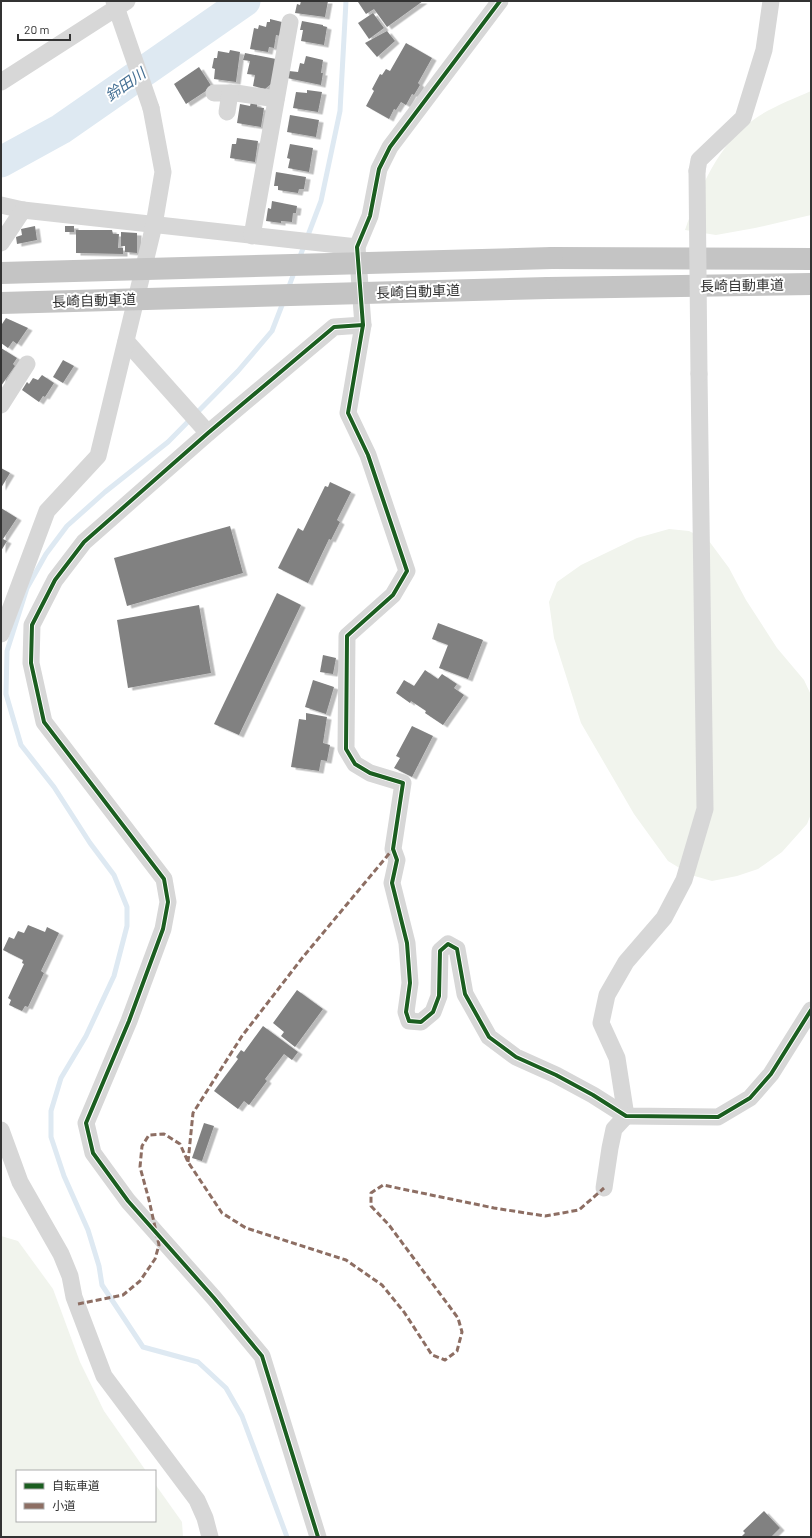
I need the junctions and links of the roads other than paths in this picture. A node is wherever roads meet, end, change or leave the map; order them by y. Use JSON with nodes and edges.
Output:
{"nodes":[{"id":1,"x":114,"y":1,"type":"edge"},
{"id":2,"x":127,"y":1,"type":"edge"},
{"id":3,"x":500,"y":1,"type":"edge"},
{"id":4,"x":771,"y":1,"type":"edge"},
{"id":5,"x":290,"y":22,"type":"dead end"},
{"id":6,"x":1,"y":82,"type":"edge"},
{"id":7,"x":276,"y":99,"type":"junction"},
{"id":8,"x":227,"y":112,"type":"dead end"},
{"id":9,"x":1,"y":205,"type":"edge"},
{"id":10,"x":23,"y":210,"type":"junction"},
{"id":11,"x":154,"y":225,"type":"junction"},
{"id":12,"x":252,"y":236,"type":"junction"},
{"id":13,"x":1,"y":243,"type":"edge"},
{"id":14,"x":357,"y":247,"type":"junction"},
{"id":15,"x":811,"y":259,"type":"edge"},
{"id":16,"x":1,"y":273,"type":"edge"},
{"id":17,"x":811,"y":284,"type":"edge"},
{"id":18,"x":1,"y":303,"type":"edge"},
{"id":19,"x":363,"y":325,"type":"junction"},
{"id":20,"x":126,"y":341,"type":"junction"},
{"id":21,"x":27,"y":364,"type":"dead end"},
{"id":22,"x":1,"y":405,"type":"edge"},
{"id":23,"x":204,"y":429,"type":"junction"},
{"id":24,"x":1,"y":634,"type":"edge"},
{"id":25,"x":811,"y":1010,"type":"edge"},
{"id":26,"x":626,"y":1116,"type":"junction"},
{"id":27,"x":1,"y":1130,"type":"edge"},
{"id":28,"x":604,"y":1188,"type":"dead end"},
{"id":29,"x":210,"y":1537,"type":"edge"},
{"id":30,"x":318,"y":1537,"type":"edge"}],
"edges":[{"from":1,"to":11,"type":"street","bridge":true},
{"from":2,"to":6,"type":"street"},
{"from":3,"to":14,"type":"street"},
{"from":4,"to":26,"type":"street","bridge":true},
{"from":5,"to":7,"type":"street"},
{"from":7,"to":8,"type":"street"},
{"from":7,"to":12,"type":"street"},
{"from":9,"to":10,"type":"street"},
{"from":10,"to":11,"type":"street"},
{"from":10,"to":13,"type":"street"},
{"from":11,"to":12,"type":"street"},
{"from":11,"to":20,"type":"street"},
{"from":12,"to":14,"type":"street"},
{"from":14,"to":19,"type":"street"},
{"from":15,"to":16,"type":"highway","name":"長崎自動車道","bridge":true},
{"from":17,"to":18,"type":"highway","name":"長崎自動車道","bridge":true},
{"from":19,"to":23,"type":"street"},
{"from":19,"to":26,"type":"street"},
{"from":20,"to":23,"type":"street"},
{"from":20,"to":24,"type":"street"},
{"from":21,"to":22,"type":"street"},
{"from":23,"to":30,"type":"street"},
{"from":25,"to":26,"type":"street"},
{"from":26,"to":28,"type":"street"},
{"from":27,"to":29,"type":"street"}]}
